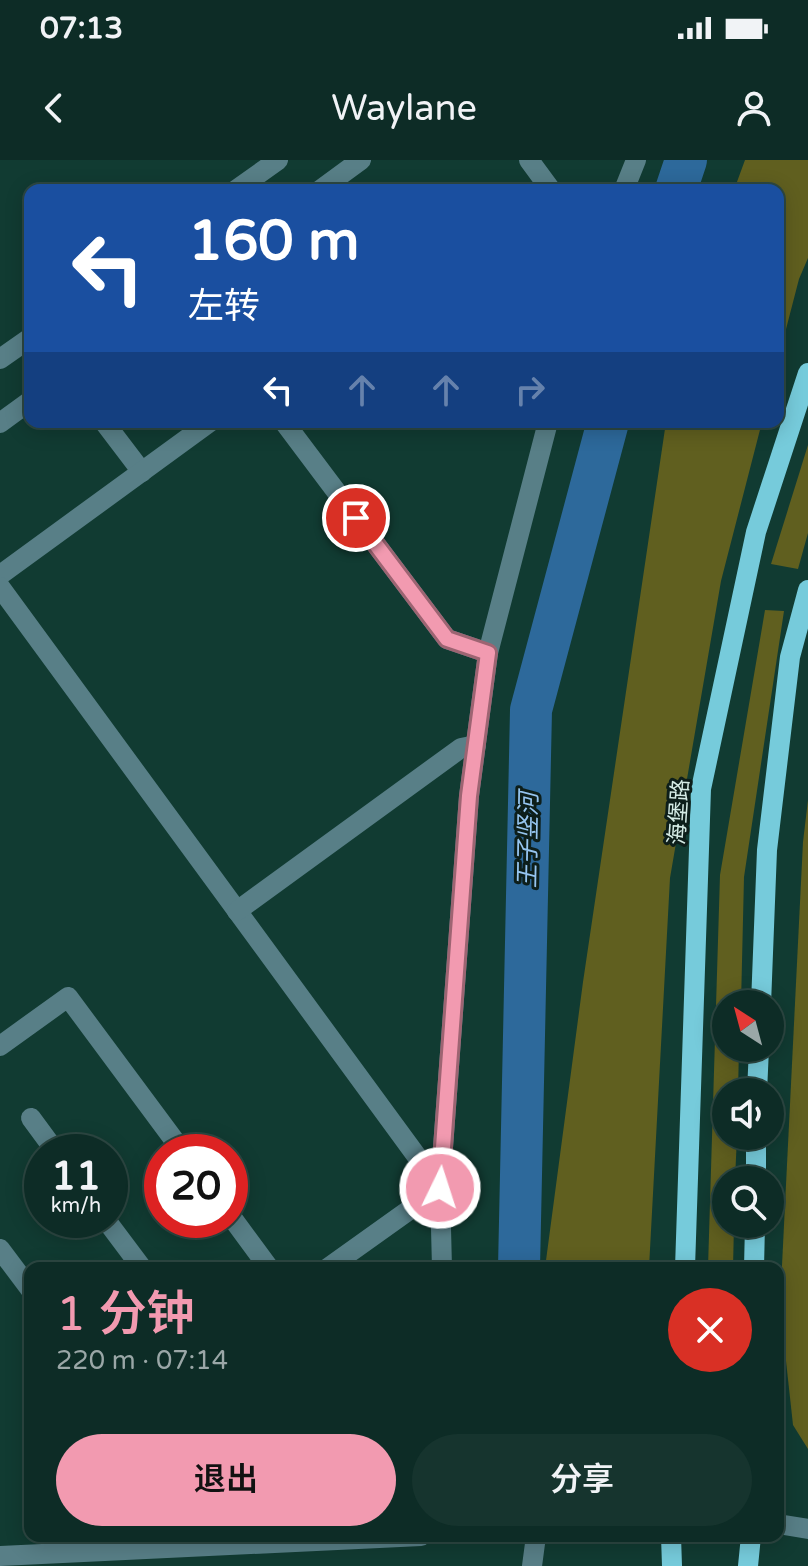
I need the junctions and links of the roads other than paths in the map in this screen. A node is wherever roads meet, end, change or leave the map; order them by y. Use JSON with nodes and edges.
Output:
{"nodes":[{"id":1,"x":278,"y":160,"type":"edge"},
{"id":2,"x":361,"y":160,"type":"edge"},
{"id":3,"x":529,"y":160,"type":"edge"},
{"id":4,"x":636,"y":160,"type":"edge"},
{"id":5,"x":244,"y":184,"type":"edge"},
{"id":6,"x":328,"y":184,"type":"edge"},
{"id":7,"x":540,"y":184,"type":"edge"},
{"id":8,"x":626,"y":184,"type":"edge"},
{"id":9,"x":24,"y":342,"type":"edge"},
{"id":10,"x":0,"y":359,"type":"edge"},
{"id":11,"x":808,"y":373,"type":"edge"},
{"id":12,"x":24,"y":405,"type":"edge"},
{"id":13,"x":0,"y":423,"type":"edge"},
{"id":14,"x":109,"y":428,"type":"edge"},
{"id":15,"x":202,"y":428,"type":"edge"},
{"id":16,"x":289,"y":428,"type":"edge"},
{"id":17,"x":546,"y":428,"type":"edge"},
{"id":18,"x":142,"y":472,"type":"junction"},
{"id":19,"x":0,"y":575,"type":"edge"},
{"id":20,"x":0,"y":587,"type":"edge"},
{"id":21,"x":808,"y":590,"type":"edge"},
{"id":22,"x":488,"y":653,"type":"junction"},
{"id":23,"x":476,"y":745,"type":"junction"},
{"id":24,"x":237,"y":911,"type":"junction"},
{"id":25,"x":762,"y":990,"type":"edge"},
{"id":26,"x":0,"y":1046,"type":"edge"},
{"id":27,"x":31,"y":1118,"type":"dead end"},
{"id":28,"x":43,"y":1134,"type":"edge"},
{"id":29,"x":170,"y":1134,"type":"edge"},
{"id":30,"x":440,"y":1188,"type":"junction"},
{"id":31,"x":120,"y":1238,"type":"edge"},
{"id":32,"x":247,"y":1238,"type":"edge"},
{"id":33,"x":755,"y":1238,"type":"edge"},
{"id":34,"x":0,"y":1249,"type":"edge"},
{"id":35,"x":138,"y":1262,"type":"edge"},
{"id":36,"x":265,"y":1262,"type":"edge"},
{"id":37,"x":336,"y":1262,"type":"edge"},
{"id":38,"x":442,"y":1262,"type":"edge"},
{"id":39,"x":685,"y":1262,"type":"edge"},
{"id":40,"x":754,"y":1262,"type":"edge"},
{"id":41,"x":24,"y":1281,"type":"edge"},
{"id":42,"x":784,"y":1525,"type":"edge"},
{"id":43,"x":808,"y":1529,"type":"edge"},
{"id":44,"x":295,"y":1542,"type":"edge"},
{"id":45,"x":535,"y":1542,"type":"edge"},
{"id":46,"x":671,"y":1542,"type":"edge"},
{"id":47,"x":750,"y":1542,"type":"edge"},
{"id":48,"x":0,"y":1556,"type":"edge"},
{"id":49,"x":532,"y":1566,"type":"edge"},
{"id":50,"x":672,"y":1566,"type":"edge"},
{"id":51,"x":748,"y":1566,"type":"edge"}],
"edges":[{"from":1,"to":5,"type":"street"},
{"from":2,"to":6,"type":"street"},
{"from":3,"to":7,"type":"street"},
{"from":4,"to":8,"type":"street"},
{"from":9,"to":10,"type":"street"},
{"from":11,"to":39,"type":"main road","name":"海堡路"},
{"from":12,"to":13,"type":"street"},
{"from":14,"to":18,"type":"street"},
{"from":15,"to":18,"type":"street"},
{"from":16,"to":22,"type":"street"},
{"from":17,"to":22,"type":"street"},
{"from":18,"to":19,"type":"street"},
{"from":20,"to":24,"type":"street"},
{"from":21,"to":25,"type":"main road"},
{"from":22,"to":23,"type":"street"},
{"from":23,"to":24,"type":"street"},
{"from":23,"to":30,"type":"street"},
{"from":24,"to":30,"type":"street"},
{"from":26,"to":29,"type":"street"},
{"from":27,"to":28,"type":"street"},
{"from":30,"to":37,"type":"street"},
{"from":30,"to":38,"type":"street"},
{"from":31,"to":35,"type":"street"},
{"from":32,"to":36,"type":"street"},
{"from":33,"to":40,"type":"main road"},
{"from":34,"to":41,"type":"street"},
{"from":42,"to":43,"type":"street"},
{"from":44,"to":48,"type":"street"},
{"from":45,"to":49,"type":"street"},
{"from":46,"to":50,"type":"main road"},
{"from":47,"to":51,"type":"main road"}]}
